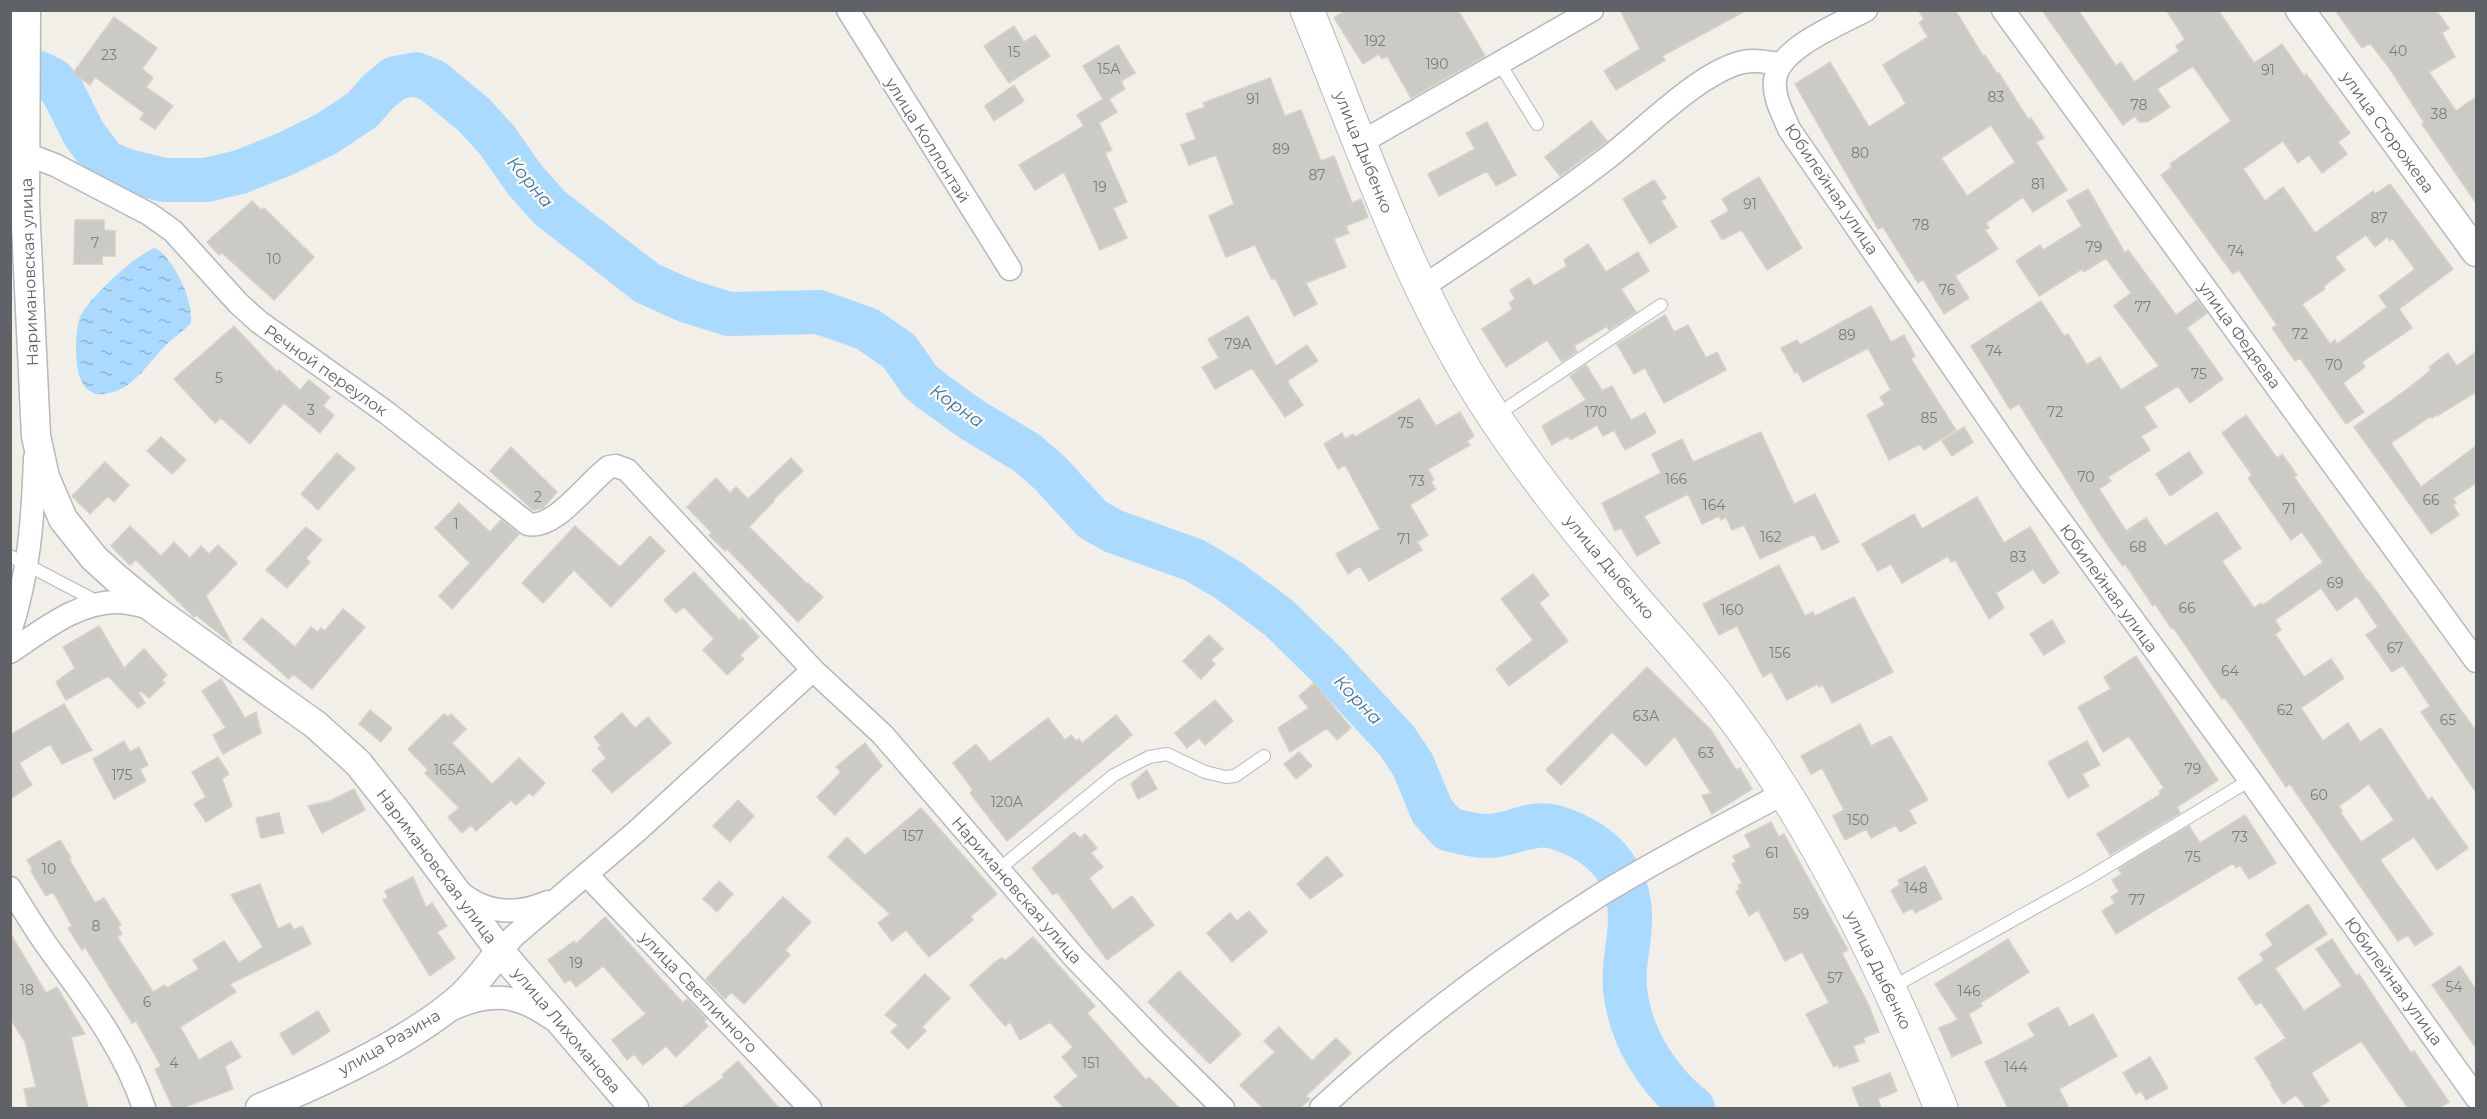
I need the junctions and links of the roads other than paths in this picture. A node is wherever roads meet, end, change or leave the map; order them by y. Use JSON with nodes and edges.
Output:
{"nodes":[{"id":1,"x":26,"y":10,"type":"edge"},
{"id":2,"x":848,"y":10,"type":"edge"},
{"id":3,"x":1306,"y":10,"type":"edge"},
{"id":4,"x":1592,"y":10,"type":"edge"},
{"id":5,"x":1866,"y":10,"type":"edge"},
{"id":6,"x":2003,"y":10,"type":"edge"},
{"id":7,"x":2300,"y":10,"type":"edge"},
{"id":8,"x":1500,"y":64,"type":"junction"},
{"id":9,"x":1780,"y":64,"type":"junction"},
{"id":10,"x":1537,"y":124,"type":"dead end"},
{"id":11,"x":1360,"y":143,"type":"junction"},
{"id":12,"x":18,"y":150,"type":"edge"},
{"id":13,"x":18,"y":211,"type":"edge"},
{"id":14,"x":2476,"y":252,"type":"edge"},
{"id":15,"x":1010,"y":269,"type":"dead end"},
{"id":16,"x":1422,"y":288,"type":"junction"},
{"id":17,"x":1661,"y":305,"type":"dead end"},
{"id":18,"x":1494,"y":416,"type":"junction"},
{"id":19,"x":36,"y":436,"type":"junction"},
{"id":20,"x":627,"y":470,"type":"joint"},
{"id":21,"x":19,"y":560,"type":"edge"},
{"id":22,"x":101,"y":603,"type":"junction"},
{"id":23,"x":155,"y":610,"type":"junction"},
{"id":24,"x":10,"y":632,"type":"edge"},
{"id":25,"x":10,"y":652,"type":"edge"},
{"id":26,"x":2476,"y":661,"type":"edge"},
{"id":27,"x":813,"y":669,"type":"junction"},
{"id":28,"x":1264,"y":756,"type":"dead end"},
{"id":29,"x":2250,"y":780,"type":"junction"},
{"id":30,"x":1784,"y":793,"type":"junction"},
{"id":31,"x":999,"y":869,"type":"junction"},
{"id":32,"x":587,"y":875,"type":"junction"},
{"id":33,"x":450,"y":884,"type":"junction"},
{"id":34,"x":10,"y":888,"type":"edge"},
{"id":35,"x":563,"y":895,"type":"junction"},
{"id":36,"x":500,"y":951,"type":"junction"},
{"id":37,"x":1890,"y":988,"type":"junction"},
{"id":38,"x":433,"y":1018,"type":"junction"},
{"id":39,"x":565,"y":1027,"type":"junction"},
{"id":40,"x":2476,"y":1097,"type":"edge"},
{"id":41,"x":144,"y":1108,"type":"edge"},
{"id":42,"x":260,"y":1108,"type":"edge"},
{"id":43,"x":634,"y":1108,"type":"edge"},
{"id":44,"x":810,"y":1108,"type":"edge"},
{"id":45,"x":1223,"y":1108,"type":"edge"},
{"id":46,"x":1321,"y":1108,"type":"edge"},
{"id":47,"x":1941,"y":1108,"type":"edge"}],
"edges":[{"from":1,"to":12,"type":"street","name":"Наримановская улица"},
{"from":2,"to":15,"type":"street","name":"улица Коллонтай"},
{"from":3,"to":11,"type":"main road","name":"улица Дыбенко"},
{"from":4,"to":8,"type":"street"},
{"from":5,"to":9,"type":"street"},
{"from":6,"to":26,"type":"street","name":"улица Федяева"},
{"from":7,"to":14,"type":"street","name":"улица Сторожева"},
{"from":8,"to":10,"type":"lane"},
{"from":8,"to":11,"type":"street"},
{"from":9,"to":16,"type":"street"},
{"from":9,"to":29,"type":"street","name":"Юбилейная улица"},
{"from":11,"to":16,"type":"main road","name":"улица Дыбенко"},
{"from":12,"to":13,"type":"street","name":"Наримановская улица"},
{"from":12,"to":20,"type":"street","name":"Речной переулок"},
{"from":13,"to":19,"type":"street","name":"Наримановская улица"},
{"from":16,"to":18,"type":"main road","name":"улица Дыбенко"},
{"from":17,"to":18,"type":"lane"},
{"from":18,"to":30,"type":"main road","name":"улица Дыбенко"},
{"from":19,"to":21,"type":"street","name":"Наримановская улица"},
{"from":19,"to":23,"type":"street","name":"Наримановская улица"},
{"from":20,"to":27,"type":"street","name":"Наримановская улица"},
{"from":21,"to":22,"type":"lane"},
{"from":21,"to":24,"type":"street","name":"Наримановская улица"},
{"from":22,"to":23,"type":"street","name":"Наримановская улица"},
{"from":22,"to":25,"type":"street","name":"Наримановская улица"},
{"from":23,"to":33,"type":"street","name":"Наримановская улица"},
{"from":27,"to":31,"type":"street","name":"Наримановская улица"},
{"from":27,"to":32,"type":"street","name":"Наримановская улица"},
{"from":28,"to":31,"type":"lane"},
{"from":29,"to":37,"type":"lane"},
{"from":29,"to":40,"type":"street","name":"Юбилейная улица"},
{"from":30,"to":37,"type":"main road","name":"улица Дыбенко"},
{"from":30,"to":46,"type":"street"},
{"from":31,"to":45,"type":"street","name":"Наримановская улица"},
{"from":32,"to":35,"type":"street","name":"Наримановская улица"},
{"from":32,"to":44,"type":"street","name":"улица Светличного"},
{"from":33,"to":35,"type":"street"},
{"from":33,"to":36,"type":"street","name":"Наримановская улица"},
{"from":34,"to":41,"type":"street"},
{"from":35,"to":36,"type":"street","name":"Наримановская улица"},
{"from":36,"to":38,"type":"street","name":"улица Разина"},
{"from":36,"to":39,"type":"street","name":"улица Лихоманова"},
{"from":37,"to":47,"type":"main road","name":"улица Дыбенко"},
{"from":38,"to":39,"type":"street"},
{"from":38,"to":42,"type":"street","name":"улица Разина"},
{"from":39,"to":43,"type":"street","name":"улица Лихоманова"}]}
